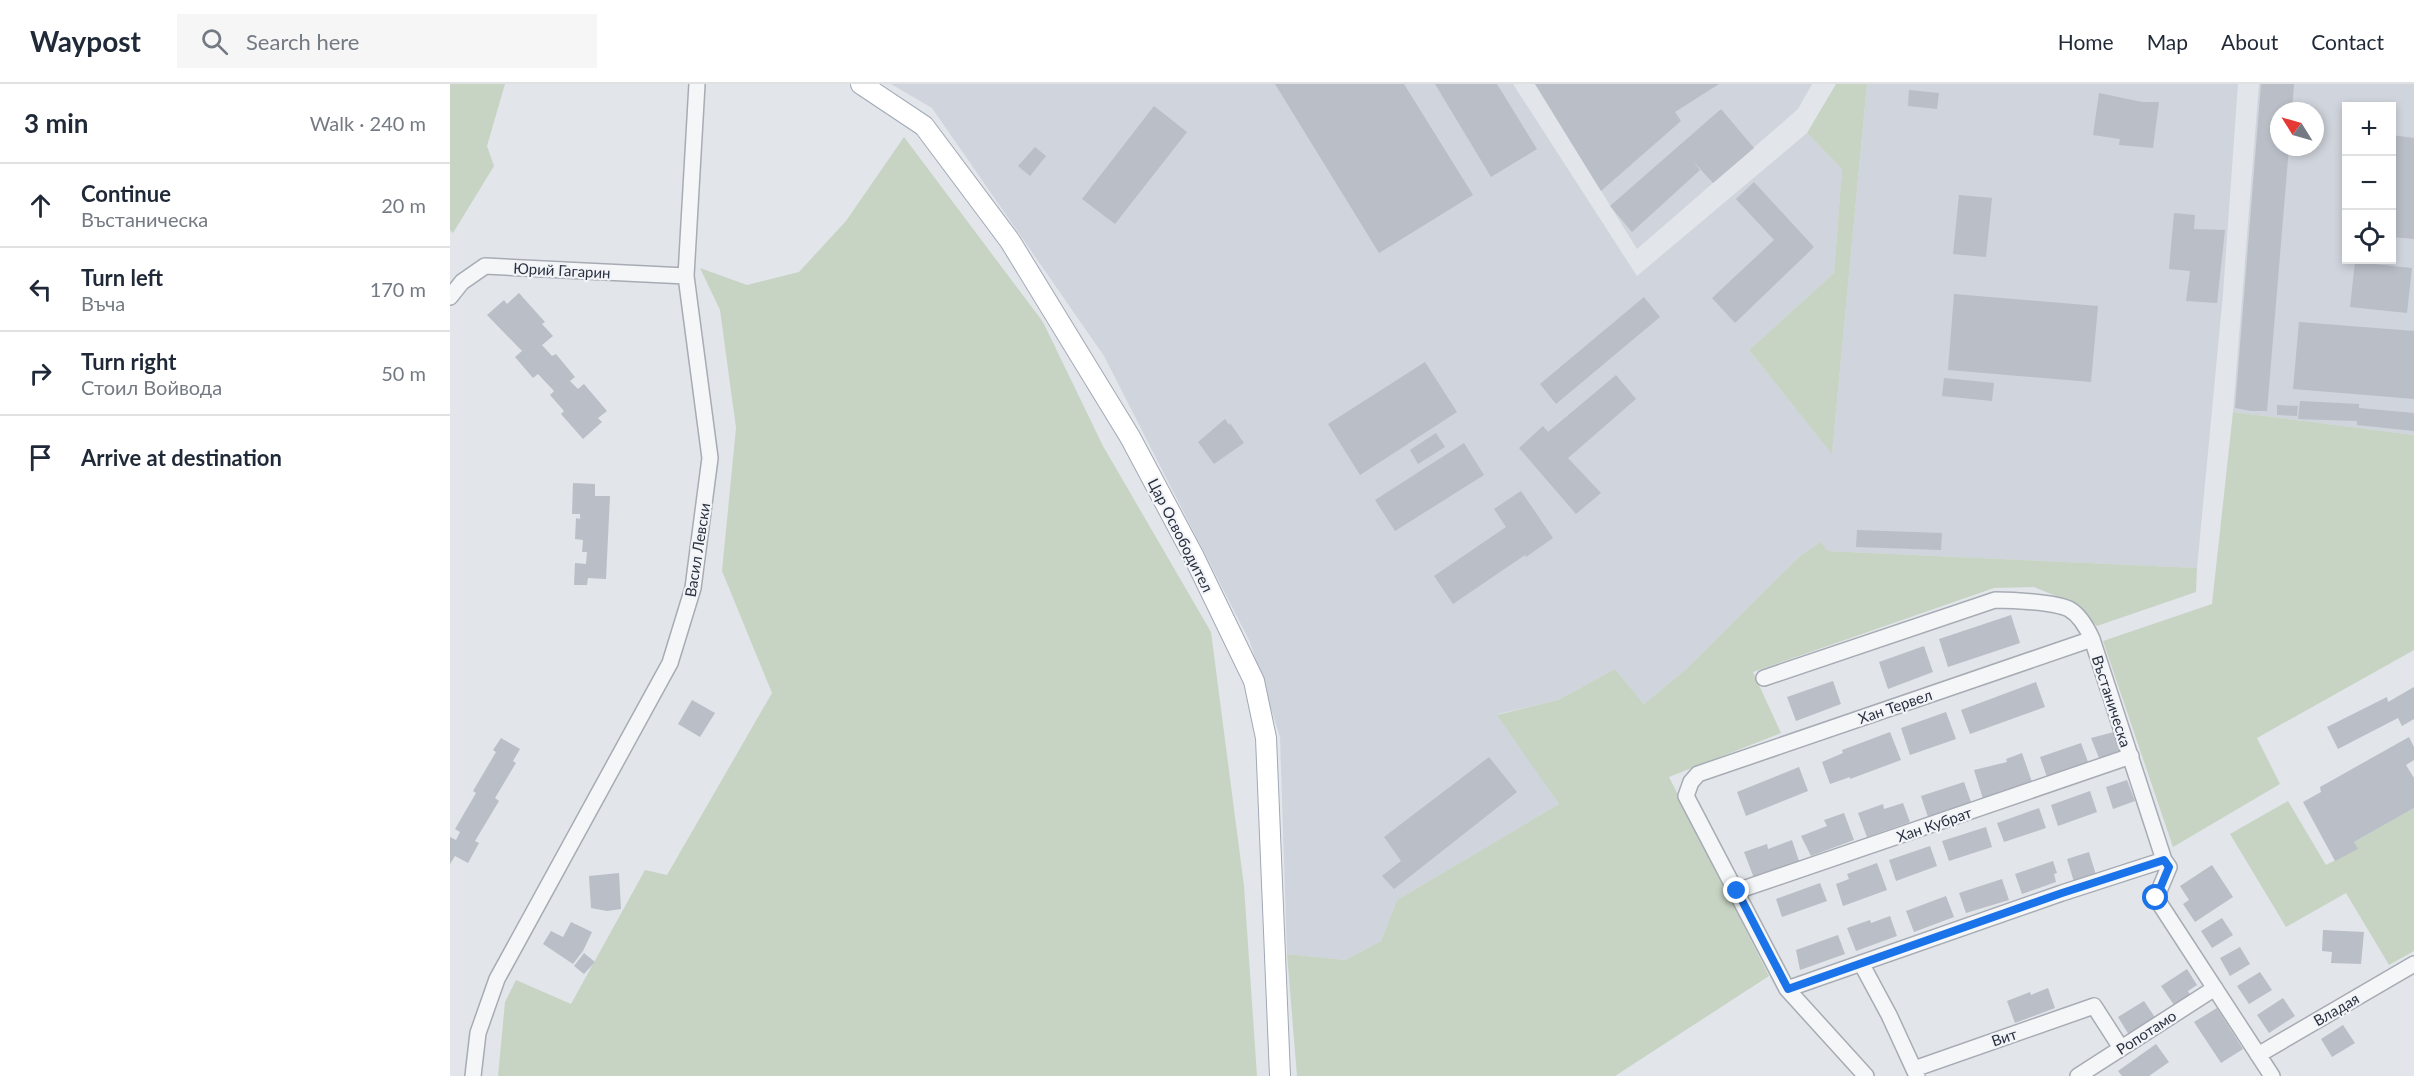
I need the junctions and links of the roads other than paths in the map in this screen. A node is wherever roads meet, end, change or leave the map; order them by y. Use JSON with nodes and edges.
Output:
{"nodes":[{"id":1,"x":697,"y":84,"type":"edge"},
{"id":2,"x":861,"y":84,"type":"edge"},
{"id":3,"x":686,"y":276,"type":"junction"},
{"id":4,"x":450,"y":297,"type":"edge"},
{"id":5,"x":2092,"y":639,"type":"junction"},
{"id":6,"x":1764,"y":678,"type":"dead end"},
{"id":7,"x":2131,"y":756,"type":"junction"},
{"id":8,"x":2164,"y":860,"type":"junction"},
{"id":9,"x":1737,"y":891,"type":"junction"},
{"id":10,"x":1861,"y":963,"type":"junction"},
{"id":11,"x":2414,"y":964,"type":"edge"},
{"id":12,"x":2215,"y":988,"type":"junction"},
{"id":13,"x":1788,"y":989,"type":"junction"},
{"id":14,"x":2121,"y":1048,"type":"junction"},
{"id":15,"x":2258,"y":1055,"type":"junction"},
{"id":16,"x":1915,"y":1073,"type":"edge"},
{"id":17,"x":473,"y":1076,"type":"edge"},
{"id":18,"x":1280,"y":1076,"type":"edge"},
{"id":19,"x":1866,"y":1076,"type":"edge"},
{"id":20,"x":2078,"y":1076,"type":"edge"},
{"id":21,"x":2272,"y":1076,"type":"edge"}],
"edges":[{"from":1,"to":3,"type":"street","name":"Васил Левски"},
{"from":2,"to":18,"type":"main road","name":"Цар Освободител"},
{"from":3,"to":4,"type":"street","name":"Юрий Гагарин"},
{"from":3,"to":17,"type":"street","name":"Васил Левски"},
{"from":5,"to":6,"type":"street","name":"Въстаническа"},
{"from":5,"to":7,"type":"street","name":"Въстаническа"},
{"from":5,"to":9,"type":"street","name":"Хан Тервел"},
{"from":7,"to":8,"type":"street","name":"Въстаническа"},
{"from":7,"to":9,"type":"street","name":"Хан Кубрат"},
{"from":8,"to":10,"type":"street"},
{"from":8,"to":12,"type":"street","name":"Въстаническа"},
{"from":9,"to":13,"type":"street"},
{"from":10,"to":13,"type":"street"},
{"from":10,"to":16,"type":"street"},
{"from":11,"to":15,"type":"street","name":"Владая"},
{"from":12,"to":14,"type":"street","name":"Ропотамо"},
{"from":12,"to":15,"type":"street","name":"Въстаническа"},
{"from":13,"to":19,"type":"street"},
{"from":14,"to":16,"type":"street","name":"Вит"},
{"from":14,"to":20,"type":"street","name":"Ропотамо"},
{"from":15,"to":21,"type":"street","name":"Въстаническа"}]}
